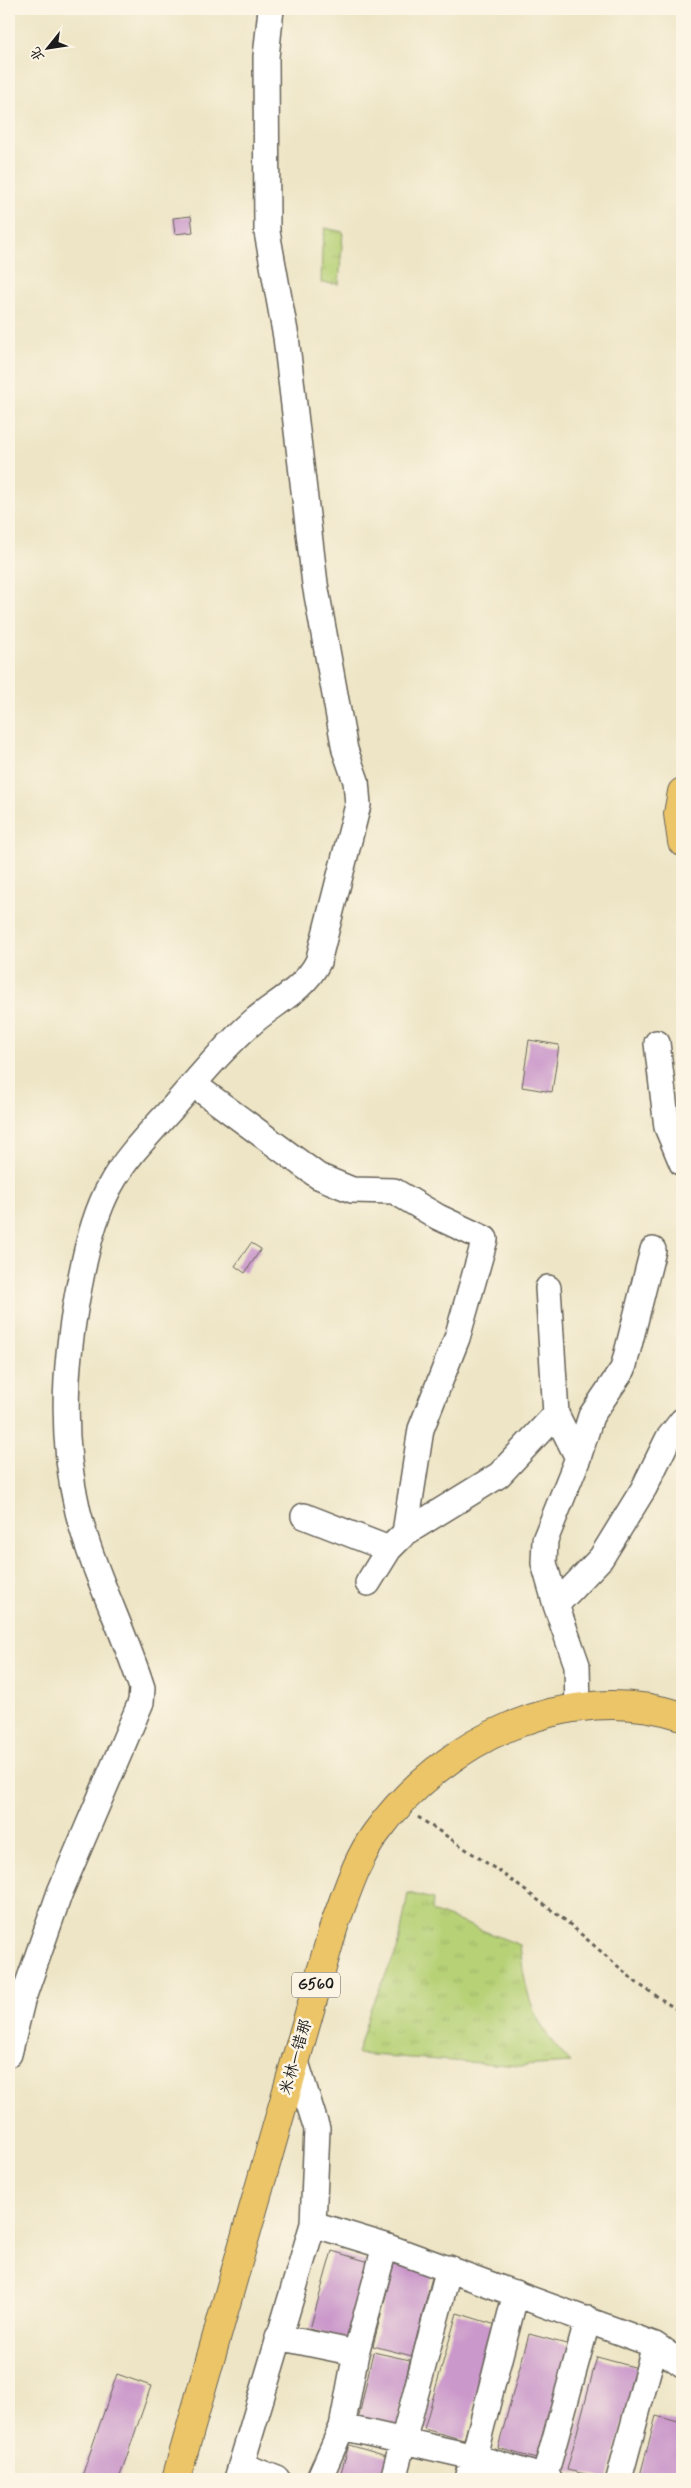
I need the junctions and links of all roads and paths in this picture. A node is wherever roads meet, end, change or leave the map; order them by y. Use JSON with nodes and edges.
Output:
{"nodes":[{"id":1,"x":270,"y":9,"type":"edge"},
{"id":2,"x":682,"y":792,"type":"edge"},
{"id":3,"x":682,"y":842,"type":"edge"},
{"id":4,"x":658,"y":1044,"type":"dead end"},
{"id":5,"x":193,"y":1084,"type":"junction"},
{"id":6,"x":682,"y":1163,"type":"edge"},
{"id":7,"x":653,"y":1250,"type":"dead end"},
{"id":8,"x":548,"y":1288,"type":"dead end"},
{"id":9,"x":556,"y":1414,"type":"junction"},
{"id":10,"x":682,"y":1421,"type":"edge"},
{"id":11,"x":578,"y":1458,"type":"junction"},
{"id":12,"x":304,"y":1516,"type":"dead end"},
{"id":13,"x":397,"y":1541,"type":"junction"},
{"id":14,"x":368,"y":1583,"type":"dead end"},
{"id":15,"x":556,"y":1605,"type":"junction"},
{"id":16,"x":578,"y":1708,"type":"junction"},
{"id":17,"x":682,"y":1716,"type":"edge"},
{"id":18,"x":398,"y":1805,"type":"junction"},
{"id":19,"x":682,"y":2013,"type":"edge"},
{"id":20,"x":9,"y":2054,"type":"edge"},
{"id":21,"x":295,"y":2059,"type":"junction"},
{"id":22,"x":313,"y":2224,"type":"junction"},
{"id":23,"x":386,"y":2246,"type":"junction"},
{"id":24,"x":448,"y":2268,"type":"junction"},
{"id":25,"x":516,"y":2292,"type":"junction"},
{"id":26,"x":588,"y":2319,"type":"junction"},
{"id":27,"x":278,"y":2337,"type":"junction"},
{"id":28,"x":655,"y":2344,"type":"junction"},
{"id":29,"x":356,"y":2353,"type":"junction"},
{"id":30,"x":682,"y":2364,"type":"edge"},
{"id":31,"x":342,"y":2427,"type":"junction"},
{"id":32,"x":405,"y":2440,"type":"junction"},
{"id":33,"x":471,"y":2468,"type":"edge"},
{"id":34,"x":239,"y":2472,"type":"edge"},
{"id":35,"x":176,"y":2479,"type":"edge"},
{"id":36,"x":277,"y":2479,"type":"edge"},
{"id":37,"x":319,"y":2479,"type":"edge"},
{"id":38,"x":393,"y":2479,"type":"edge"},
{"id":39,"x":546,"y":2479,"type":"edge"},
{"id":40,"x":619,"y":2479,"type":"edge"}],
"edges":[{"from":1,"to":5,"type":"street"},
{"from":2,"to":3,"type":"main road"},
{"from":4,"to":6,"type":"street"},
{"from":5,"to":13,"type":"street"},
{"from":5,"to":20,"type":"street"},
{"from":7,"to":11,"type":"street"},
{"from":8,"to":9,"type":"street"},
{"from":9,"to":11,"type":"street"},
{"from":9,"to":13,"type":"street"},
{"from":10,"to":15,"type":"street"},
{"from":11,"to":15,"type":"street"},
{"from":12,"to":13,"type":"street"},
{"from":13,"to":14,"type":"street"},
{"from":15,"to":16,"type":"street"},
{"from":16,"to":17,"type":"main road","name":"米林—错那","number":"G560"},
{"from":16,"to":18,"type":"main road","name":"米林—错那","number":"G560"},
{"from":18,"to":19,"type":"path"},
{"from":18,"to":21,"type":"main road","name":"米林—错那","number":"G560"},
{"from":21,"to":22,"type":"street"},
{"from":21,"to":35,"type":"main road","name":"米林—错那","number":"G560"},
{"from":22,"to":23,"type":"street"},
{"from":22,"to":27,"type":"street"},
{"from":23,"to":24,"type":"street"},
{"from":23,"to":29,"type":"street"},
{"from":24,"to":25,"type":"street"},
{"from":24,"to":32,"type":"street"},
{"from":25,"to":26,"type":"street"},
{"from":25,"to":33,"type":"street"},
{"from":26,"to":28,"type":"street"},
{"from":26,"to":39,"type":"street"},
{"from":27,"to":29,"type":"street"},
{"from":27,"to":34,"type":"street"},
{"from":28,"to":30,"type":"street"},
{"from":28,"to":40,"type":"street"},
{"from":29,"to":31,"type":"street"},
{"from":31,"to":32,"type":"street"},
{"from":31,"to":37,"type":"street"},
{"from":32,"to":33,"type":"street"},
{"from":32,"to":38,"type":"street"},
{"from":33,"to":39,"type":"street"},
{"from":34,"to":36,"type":"street"}]}
